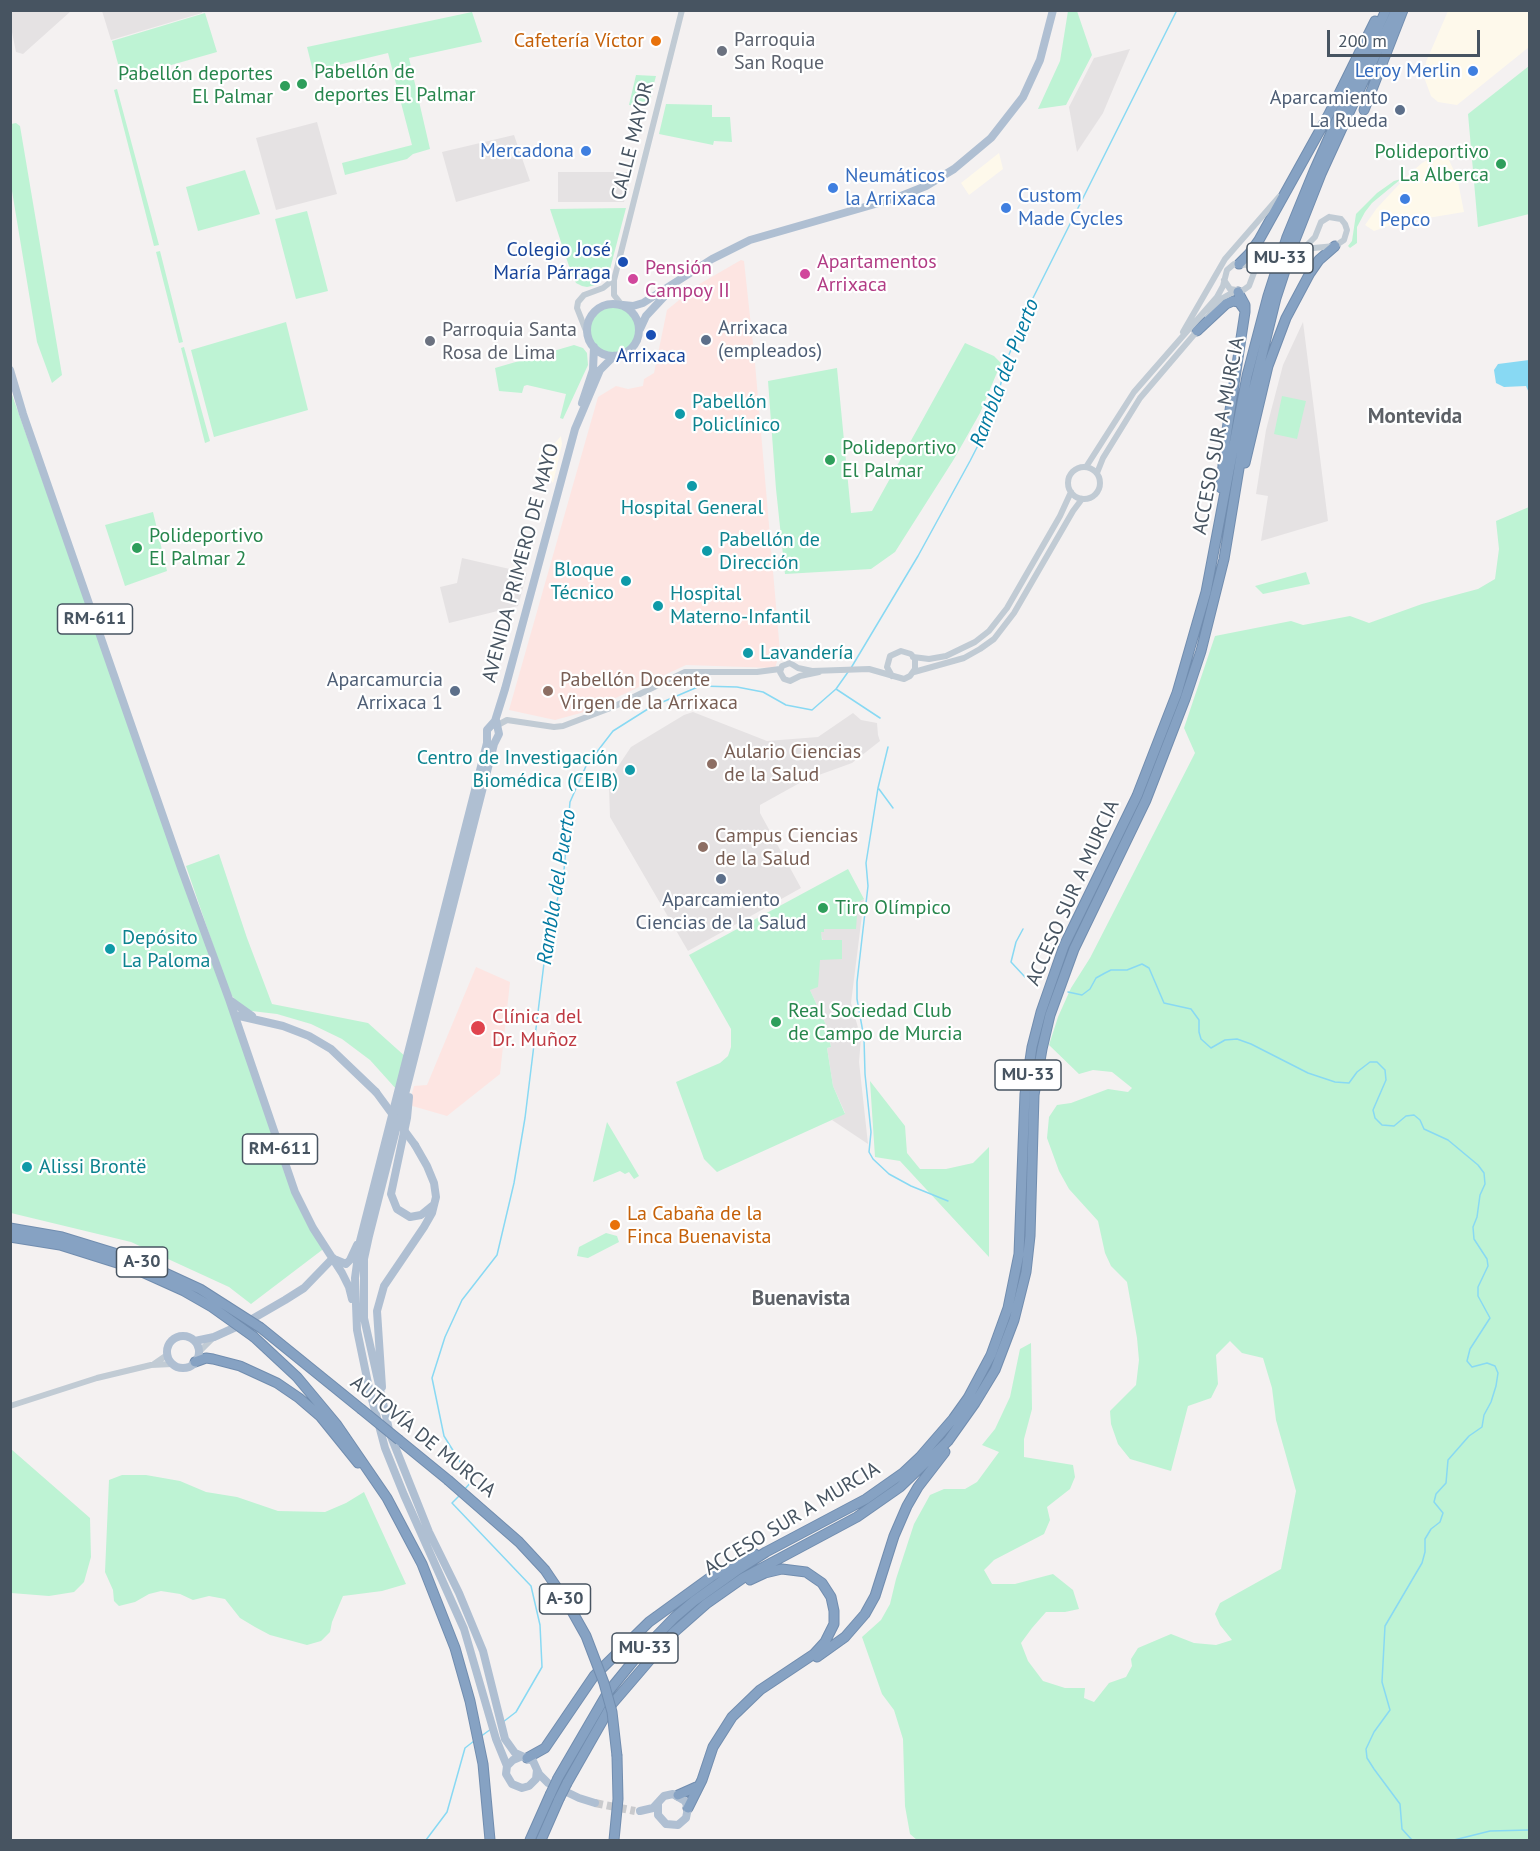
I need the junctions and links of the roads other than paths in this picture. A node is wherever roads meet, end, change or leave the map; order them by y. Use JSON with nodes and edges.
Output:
{"nodes":[{"id":1,"x":682,"y":10,"type":"edge"},
{"id":2,"x":1053,"y":10,"type":"edge"},
{"id":3,"x":1380,"y":10,"type":"edge"},
{"id":4,"x":1386,"y":10,"type":"edge"},
{"id":5,"x":1396,"y":10,"type":"edge"},
{"id":6,"x":1403,"y":10,"type":"edge"},
{"id":7,"x":1364,"y":110,"type":"dead end"},
{"id":8,"x":1287,"y":188,"type":"junction"},
{"id":9,"x":1318,"y":231,"type":"junction"},
{"id":10,"x":1332,"y":246,"type":"junction"},
{"id":11,"x":1303,"y":249,"type":"junction"},
{"id":12,"x":1269,"y":258,"type":"junction"},
{"id":13,"x":1242,"y":264,"type":"junction"},
{"id":14,"x":614,"y":279,"type":"junction"},
{"id":15,"x":680,"y":279,"type":"junction"},
{"id":16,"x":1224,"y":279,"type":"junction"},
{"id":17,"x":1252,"y":279,"type":"junction"},
{"id":18,"x":1237,"y":292,"type":"junction"},
{"id":19,"x":623,"y":305,"type":"junction"},
{"id":20,"x":1245,"y":312,"type":"junction"},
{"id":21,"x":639,"y":330,"type":"junction"},
{"id":22,"x":1197,"y":331,"type":"junction"},
{"id":23,"x":588,"y":336,"type":"junction"},
{"id":24,"x":1174,"y":345,"type":"junction"},
{"id":25,"x":594,"y":347,"type":"junction"},
{"id":26,"x":614,"y":356,"type":"junction"},
{"id":27,"x":10,"y":370,"type":"edge"},
{"id":28,"x":580,"y":415,"type":"junction"},
{"id":29,"x":1086,"y":467,"type":"junction"},
{"id":30,"x":1097,"y":473,"type":"junction"},
{"id":31,"x":1071,"y":492,"type":"junction"},
{"id":32,"x":1235,"y":494,"type":"junction"},
{"id":33,"x":1082,"y":499,"type":"junction"},
{"id":34,"x":1221,"y":520,"type":"junction"},
{"id":35,"x":913,"y":657,"type":"junction"},
{"id":36,"x":888,"y":661,"type":"junction"},
{"id":37,"x":798,"y":668,"type":"junction"},
{"id":38,"x":867,"y":670,"type":"junction"},
{"id":39,"x":780,"y":671,"type":"junction"},
{"id":40,"x":819,"y":672,"type":"junction"},
{"id":41,"x":914,"y":672,"type":"junction"},
{"id":42,"x":892,"y":676,"type":"junction"},
{"id":43,"x":796,"y":677,"type":"junction"},
{"id":44,"x":497,"y":726,"type":"junction"},
{"id":45,"x":451,"y":886,"type":"junction"},
{"id":46,"x":456,"y":898,"type":"junction"},
{"id":47,"x":446,"y":906,"type":"junction"},
{"id":48,"x":229,"y":999,"type":"junction"},
{"id":49,"x":235,"y":1015,"type":"junction"},
{"id":50,"x":259,"y":1020,"type":"junction"},
{"id":51,"x":241,"y":1034,"type":"junction"},
{"id":52,"x":412,"y":1071,"type":"junction"},
{"id":53,"x":436,"y":1197,"type":"junction"},
{"id":54,"x":10,"y":1228,"type":"edge"},
{"id":55,"x":10,"y":1237,"type":"edge"},
{"id":56,"x":360,"y":1241,"type":"junction"},
{"id":57,"x":333,"y":1258,"type":"junction"},
{"id":58,"x":357,"y":1330,"type":"junction"},
{"id":59,"x":214,"y":1337,"type":"junction"},
{"id":60,"x":195,"y":1341,"type":"junction"},
{"id":61,"x":199,"y":1352,"type":"junction"},
{"id":62,"x":167,"y":1355,"type":"junction"},
{"id":63,"x":195,"y":1362,"type":"junction"},
{"id":64,"x":172,"y":1364,"type":"junction"},
{"id":65,"x":151,"y":1365,"type":"junction"},
{"id":66,"x":10,"y":1406,"type":"edge"},
{"id":67,"x":383,"y":1406,"type":"junction"},
{"id":68,"x":948,"y":1441,"type":"junction"},
{"id":69,"x":766,"y":1552,"type":"junction"},
{"id":70,"x":736,"y":1583,"type":"junction"},
{"id":71,"x":438,"y":1603,"type":"junction"},
{"id":72,"x":773,"y":1682,"type":"junction"},
{"id":73,"x":524,"y":1758,"type":"junction"},
{"id":74,"x":507,"y":1766,"type":"junction"},
{"id":75,"x":537,"y":1770,"type":"junction"},
{"id":76,"x":562,"y":1780,"type":"junction"},
{"id":77,"x":548,"y":1783,"type":"junction"},
{"id":78,"x":531,"y":1784,"type":"junction"},
{"id":79,"x":698,"y":1786,"type":"junction"},
{"id":80,"x":678,"y":1795,"type":"junction"},
{"id":81,"x":554,"y":1797,"type":"junction"},
{"id":82,"x":595,"y":1803,"type":"tunnel mouth"},
{"id":83,"x":658,"y":1803,"type":"junction"},
{"id":84,"x":688,"y":1808,"type":"junction"},
{"id":85,"x":659,"y":1818,"type":"junction"},
{"id":86,"x":490,"y":1840,"type":"edge"},
{"id":87,"x":530,"y":1840,"type":"edge"},
{"id":88,"x":541,"y":1840,"type":"edge"},
{"id":89,"x":614,"y":1840,"type":"edge"}],
"edges":[{"from":1,"to":14,"type":"street","name":"CALLE MAYOR"},
{"from":2,"to":15,"type":"main road"},
{"from":3,"to":8,"type":"highway"},
{"from":4,"to":34,"type":"highway","name":"ACCESO SUR A MURCIA","number":"MU-33"},
{"from":5,"to":32,"type":"highway","name":"ACCESO SUR A MURCIA","number":"MU-33"},
{"from":6,"to":7,"type":"highway"},
{"from":8,"to":13,"type":"highway"},
{"from":8,"to":24,"type":"street"},
{"from":9,"to":10,"type":"street"},
{"from":9,"to":10,"type":"street"},
{"from":9,"to":11,"type":"street"},
{"from":10,"to":11,"type":"street"},
{"from":10,"to":32,"type":"highway"},
{"from":11,"to":12,"type":"street","bridge":true},
{"from":12,"to":13,"type":"street"},
{"from":12,"to":17,"type":"street"},
{"from":13,"to":16,"type":"street"},
{"from":13,"to":17,"type":"street"},
{"from":14,"to":19,"type":"street"},
{"from":14,"to":23,"type":"street"},
{"from":15,"to":19,"type":"main road"},
{"from":15,"to":21,"type":"main road"},
{"from":16,"to":18,"type":"street"},
{"from":16,"to":24,"type":"street"},
{"from":17,"to":18,"type":"street"},
{"from":18,"to":20,"type":"highway"},
{"from":18,"to":22,"type":"street"},
{"from":19,"to":21,"type":"main road"},
{"from":19,"to":23,"type":"main road"},
{"from":20,"to":22,"type":"highway"},
{"from":20,"to":34,"type":"highway"},
{"from":21,"to":26,"type":"main road"},
{"from":22,"to":30,"type":"street"},
{"from":23,"to":25,"type":"main road"},
{"from":24,"to":29,"type":"street"},
{"from":25,"to":26,"type":"main road"},
{"from":25,"to":28,"type":"main road","name":"AVENIDA PRIMERO DE MAYO"},
{"from":26,"to":28,"type":"main road","name":"AVENIDA PRIMERO DE MAYO"},
{"from":27,"to":48,"type":"main road","number":"RM-611"},
{"from":28,"to":44,"type":"main road","name":"AVENIDA PRIMERO DE MAYO"},
{"from":29,"to":30,"type":"street"},
{"from":29,"to":31,"type":"street"},
{"from":30,"to":33,"type":"street"},
{"from":31,"to":33,"type":"street"},
{"from":31,"to":35,"type":"street"},
{"from":32,"to":68,"type":"highway","name":"ACCESO SUR A MURCIA","number":"MU-33"},
{"from":33,"to":41,"type":"street"},
{"from":34,"to":69,"type":"highway","name":"ACCESO SUR A MURCIA","number":"MU-33"},
{"from":35,"to":36,"type":"street"},
{"from":35,"to":41,"type":"street"},
{"from":36,"to":38,"type":"street"},
{"from":36,"to":42,"type":"street"},
{"from":37,"to":39,"type":"street"},
{"from":37,"to":40,"type":"street"},
{"from":37,"to":43,"type":"street"},
{"from":38,"to":40,"type":"street"},
{"from":38,"to":42,"type":"street"},
{"from":39,"to":43,"type":"street"},
{"from":39,"to":44,"type":"street"},
{"from":40,"to":43,"type":"street"},
{"from":41,"to":42,"type":"street"},
{"from":44,"to":45,"type":"main road"},
{"from":44,"to":46,"type":"main road","name":"AVENIDA PRIMERO DE MAYO"},
{"from":45,"to":46,"type":"main road"},
{"from":45,"to":47,"type":"main road"},
{"from":46,"to":47,"type":"main road"},
{"from":46,"to":52,"type":"main road","name":"AVENIDA PRIMERO DE MAYO"},
{"from":47,"to":56,"type":"main road"},
{"from":48,"to":49,"type":"main road","number":"RM-611"},
{"from":48,"to":50,"type":"main road"},
{"from":49,"to":50,"type":"main road"},
{"from":49,"to":51,"type":"main road","number":"RM-611"},
{"from":50,"to":51,"type":"main road"},
{"from":50,"to":53,"type":"main road","bridge":true},
{"from":51,"to":57,"type":"main road","number":"RM-611"},
{"from":52,"to":53,"type":"main road"},
{"from":52,"to":67,"type":"main road"},
{"from":53,"to":67,"type":"main road"},
{"from":54,"to":89,"type":"highway","name":"AUTOVÍA DE MURCIA","number":"A-30","bridge":true},
{"from":55,"to":71,"type":"highway","name":"AUTOVÍA DE MURCIA","number":"A-30","bridge":true},
{"from":56,"to":57,"type":"main road"},
{"from":56,"to":58,"type":"main road"},
{"from":57,"to":58,"type":"main road","number":"RM-611"},
{"from":57,"to":59,"type":"main road"},
{"from":58,"to":74,"type":"main road"},
{"from":59,"to":60,"type":"main road"},
{"from":59,"to":61,"type":"street"},
{"from":60,"to":61,"type":"main road"},
{"from":60,"to":62,"type":"main road"},
{"from":61,"to":63,"type":"main road"},
{"from":62,"to":64,"type":"main road"},
{"from":62,"to":65,"type":"street"},
{"from":63,"to":64,"type":"main road"},
{"from":63,"to":71,"type":"highway"},
{"from":64,"to":65,"type":"street"},
{"from":65,"to":66,"type":"street"},
{"from":67,"to":73,"type":"main road"},
{"from":68,"to":70,"type":"highway","name":"ACCESO SUR A MURCIA","number":"MU-33"},
{"from":68,"to":72,"type":"highway"},
{"from":69,"to":73,"type":"highway"},
{"from":69,"to":76,"type":"highway","name":"ACCESO SUR A MURCIA","number":"MU-33"},
{"from":70,"to":72,"type":"highway"},
{"from":70,"to":76,"type":"highway","name":"ACCESO SUR A MURCIA","number":"MU-33"},
{"from":71,"to":86,"type":"highway","name":"AUTOVÍA DE MURCIA","number":"A-30"},
{"from":72,"to":79,"type":"highway"},
{"from":73,"to":74,"type":"main road"},
{"from":73,"to":75,"type":"main road"},
{"from":74,"to":78,"type":"main road"},
{"from":75,"to":77,"type":"main road"},
{"from":75,"to":78,"type":"main road"},
{"from":76,"to":81,"type":"highway","name":"ACCESO SUR A MURCIA","number":"MU-33","bridge":true},
{"from":77,"to":78,"type":"main road"},
{"from":77,"to":82,"type":"main road"},
{"from":79,"to":80,"type":"highway"},
{"from":79,"to":84,"type":"highway"},
{"from":80,"to":83,"type":"main road"},
{"from":80,"to":84,"type":"main road"},
{"from":81,"to":87,"type":"highway","name":"ACCESO SUR A MURCIA","number":"MU-33"},
{"from":81,"to":88,"type":"highway","name":"ACCESO SUR A MURCIA","number":"MU-33"},
{"from":83,"to":85,"type":"main road"},
{"from":83,"to":85,"type":"main road"},
{"from":84,"to":85,"type":"main road"}]}
